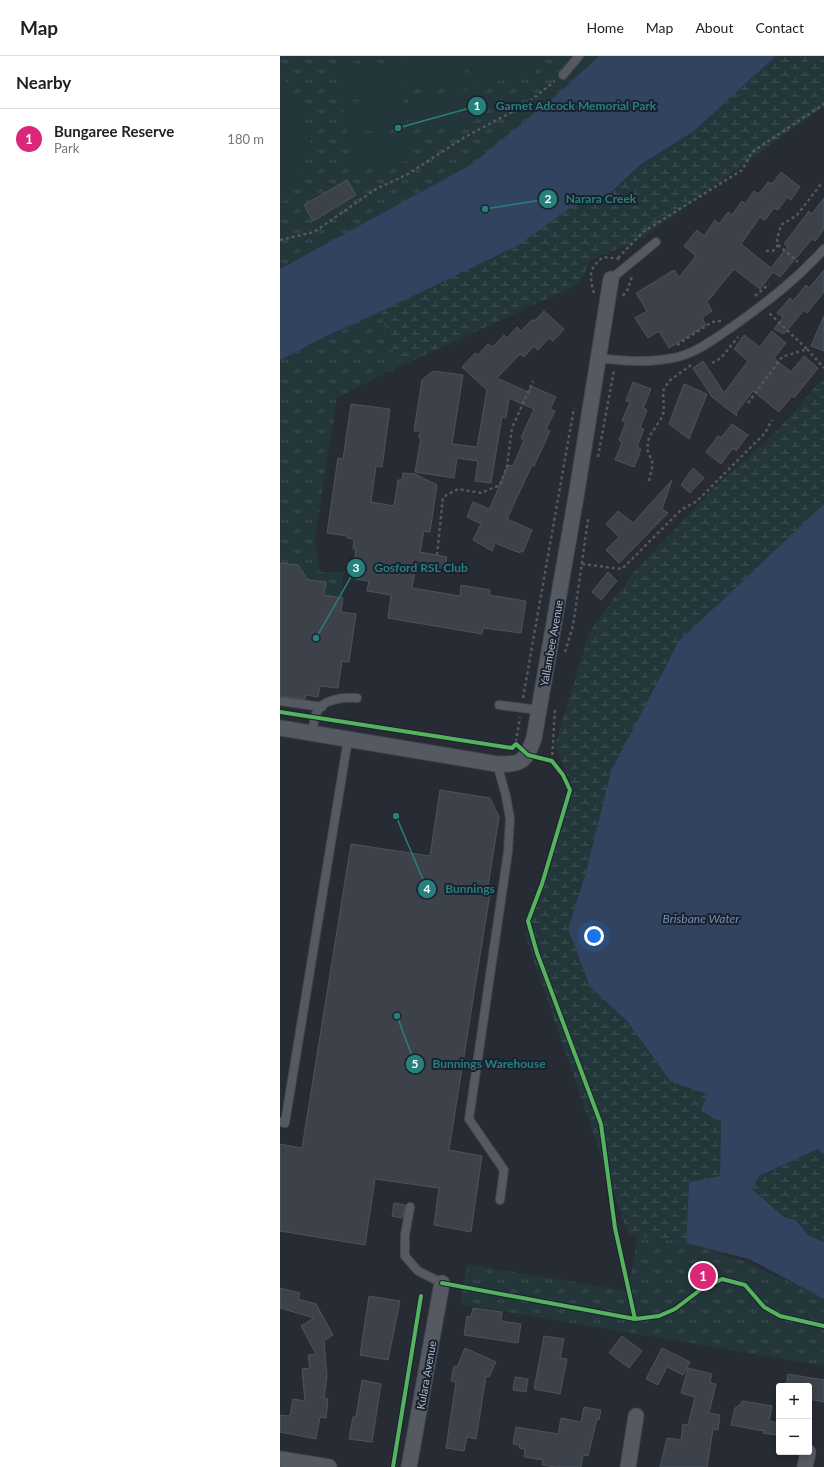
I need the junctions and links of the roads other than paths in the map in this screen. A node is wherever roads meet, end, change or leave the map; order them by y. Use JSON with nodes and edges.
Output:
{"nodes":[{"id":1,"x":579,"y":56,"type":"edge"},
{"id":2,"x":563,"y":75,"type":"road end"},
{"id":3,"x":656,"y":242,"type":"dead end"},
{"id":4,"x":824,"y":249,"type":"edge"},
{"id":5,"x":611,"y":279,"type":"joint"},
{"id":6,"x":598,"y":358,"type":"junction"},
{"id":7,"x":357,"y":698,"type":"dead end"},
{"id":8,"x":280,"y":701,"type":"edge"},
{"id":9,"x":499,"y":705,"type":"dead end"},
{"id":10,"x":322,"y":707,"type":"junction"},
{"id":11,"x":539,"y":710,"type":"junction"},
{"id":12,"x":280,"y":728,"type":"edge"},
{"id":13,"x":312,"y":733,"type":"junction"},
{"id":14,"x":348,"y":739,"type":"junction"},
{"id":15,"x":497,"y":764,"type":"junction"},
{"id":16,"x":280,"y":1122,"type":"edge"},
{"id":17,"x":500,"y":1200,"type":"dead end"},
{"id":18,"x":410,"y":1207,"type":"dead end"},
{"id":19,"x":442,"y":1283,"type":"joint"},
{"id":20,"x":636,"y":1416,"type":"dead end"},
{"id":21,"x":807,"y":1455,"type":"edge"},
{"id":22,"x":280,"y":1459,"type":"edge"},
{"id":23,"x":329,"y":1467,"type":"edge"},
{"id":24,"x":412,"y":1467,"type":"edge"},
{"id":25,"x":628,"y":1467,"type":"edge"},
{"id":26,"x":805,"y":1467,"type":"edge"}],
"edges":[{"from":1,"to":2,"type":"lane"},
{"from":3,"to":5,"type":"lane"},
{"from":4,"to":6,"type":"lane"},
{"from":5,"to":6,"type":"street","name":"Yallambee Avenue"},
{"from":6,"to":11,"type":"street","name":"Yallambee Avenue"},
{"from":7,"to":10,"type":"lane"},
{"from":8,"to":10,"type":"lane"},
{"from":9,"to":11,"type":"lane"},
{"from":10,"to":13,"type":"lane"},
{"from":11,"to":15,"type":"street","name":"Yallambee Avenue"},
{"from":12,"to":13,"type":"street","name":"Yallambee Avenue"},
{"from":13,"to":14,"type":"street","name":"Yallambee Avenue"},
{"from":14,"to":15,"type":"street","name":"Yallambee Avenue"},
{"from":14,"to":16,"type":"lane"},
{"from":15,"to":17,"type":"lane"},
{"from":18,"to":19,"type":"lane"},
{"from":19,"to":24,"type":"street","name":"Kulara Avenue"},
{"from":20,"to":25,"type":"street"},
{"from":21,"to":26,"type":"street"},
{"from":22,"to":23,"type":"street"}]}
